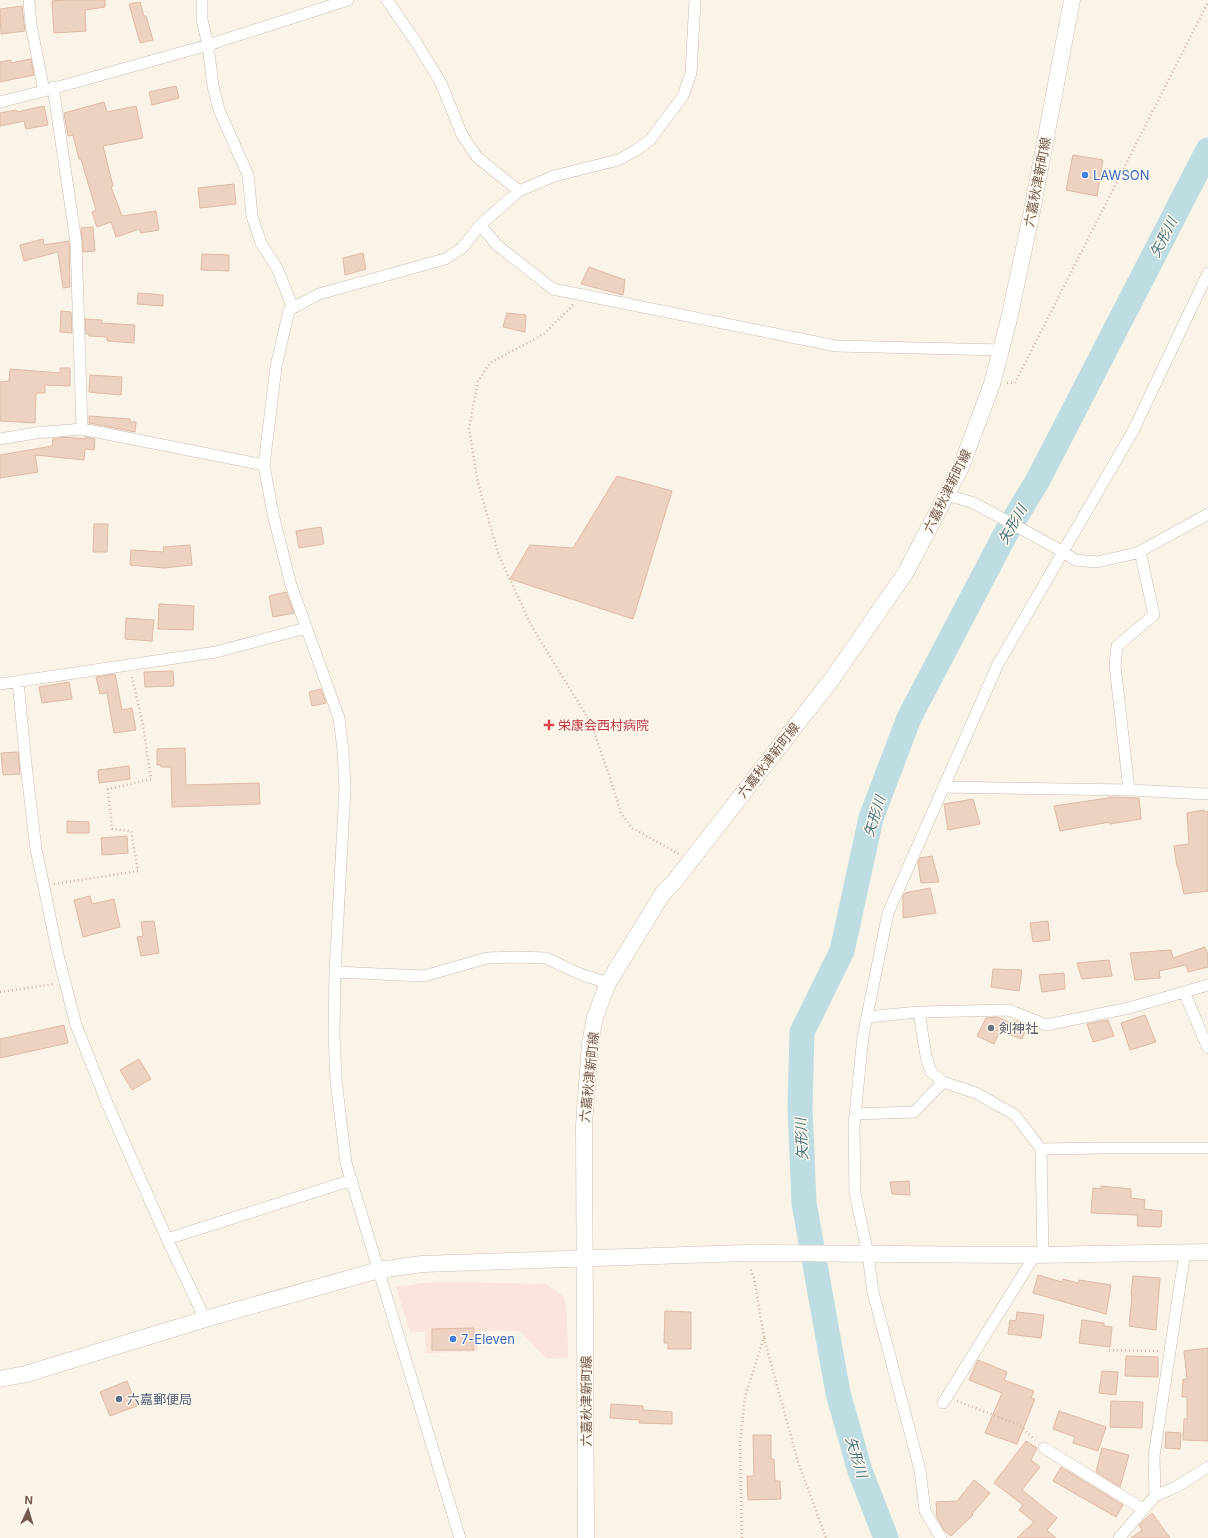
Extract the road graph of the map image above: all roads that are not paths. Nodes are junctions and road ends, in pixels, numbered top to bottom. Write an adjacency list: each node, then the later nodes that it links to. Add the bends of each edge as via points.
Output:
1 (30, 0): 8 (street, via 31,25)
2 (202, 0): 7 (street, via 202,20)
3 (348, 0): 7 (street)
4 (387, 0): 10 (street, via 441,83 462,136 477,157)
5 (695, 0): 10 (street, via 692,73 683,96 650,140 636,152 618,160 554,176)
6 (1072, 0): 14 (main road, 六嘉秋津新町線, via 1022,261)
7 (208, 46): 8 (street); 13 (street, via 219,110 248,175 252,216 261,243 277,268)
8 (49, 89): 9 (street); 15 (street, via 76,242)
9 (0, 102)
10 (519, 191): 11 (street)
11 (480, 225): 13 (street, via 462,248 445,259 319,294); 14 (street, via 497,245 553,289 836,346)
12 (1208, 273): 20 (street, via 1133,431)
13 (294, 308): 17 (street, via 289,310 276,368)
14 (1001, 350): 18 (main road, 六嘉秋津新町線, via 992,384 961,467)
15 (82, 429): 16 (street); 17 (street)
16 (0, 439)
17 (264, 465): 22 (street, via 291,585)
18 (947, 495): 20 (street, via 974,503); 29 (main road, 六嘉秋津新町線, via 906,572 832,679 674,882 662,893)
19 (1208, 514): 21 (street)
20 (1062, 551): 21 (street, via 1075,560 1096,562); 25 (street, via 1053,571 998,664)
21 (1137, 553): 26 (street, via 1141,556 1154,615 1117,646 1115,665)
22 (306, 628): 23 (street, via 216,652); 28 (street, via 339,718 343,750 345,788)
23 (18, 681): 24 (street); 40 (street, via 36,849 64,982 76,1025 107,1103)
24 (0, 684)
25 (944, 787): 26 (street); 33 (street, via 888,913)
26 (1129, 790): 27 (street)
27 (1208, 794)
28 (335, 972): 29 (street, via 424,976 487,958 546,958 580,974); 39 (street, via 336,1080 346,1163)
29 (608, 983): 45 (main road, 六嘉秋津新町線, via 590,1044 584,1126)
30 (1208, 985): 31 (street)
31 (1184, 992): 32 (street, via 1129,1008 1046,1025 1009,1010); 34 (street)
32 (919, 1012): 33 (street); 35 (street, via 931,1072)
33 (867, 1017): 36 (street)
34 (1208, 1048)
35 (943, 1082): 36 (street, via 914,1112); 38 (street, via 976,1093 1015,1114)
36 (855, 1114): 43 (street, via 855,1193)
37 (1208, 1148): 38 (street)
38 (1041, 1149): 44 (street)
39 (352, 1180): 40 (street); 46 (street)
40 (167, 1239): 47 (street)
41 (1185, 1252): 42 (main road); 44 (main road); 52 (street, via 1154,1456)
42 (1208, 1252)
43 (868, 1254): 44 (main road); 45 (main road, via 745,1253); 56 (street, via 873,1292 920,1470 926,1511)
44 (1039, 1254): 49 (street)
45 (585, 1258): 46 (main road, via 422,1264); 55 (main road, 六嘉秋津新町線)
46 (379, 1270): 47 (main road); 54 (street)
47 (205, 1320): 48 (main road, via 40,1370)
48 (0, 1379)
49 (945, 1400)
50 (1044, 1448): 53 (street)
51 (1208, 1468): 52 (street)
52 (1155, 1496): 53 (street)
53 (1143, 1509): 57 (street)
54 (460, 1538)
55 (586, 1538)
56 (941, 1538)
57 (1119, 1538)

